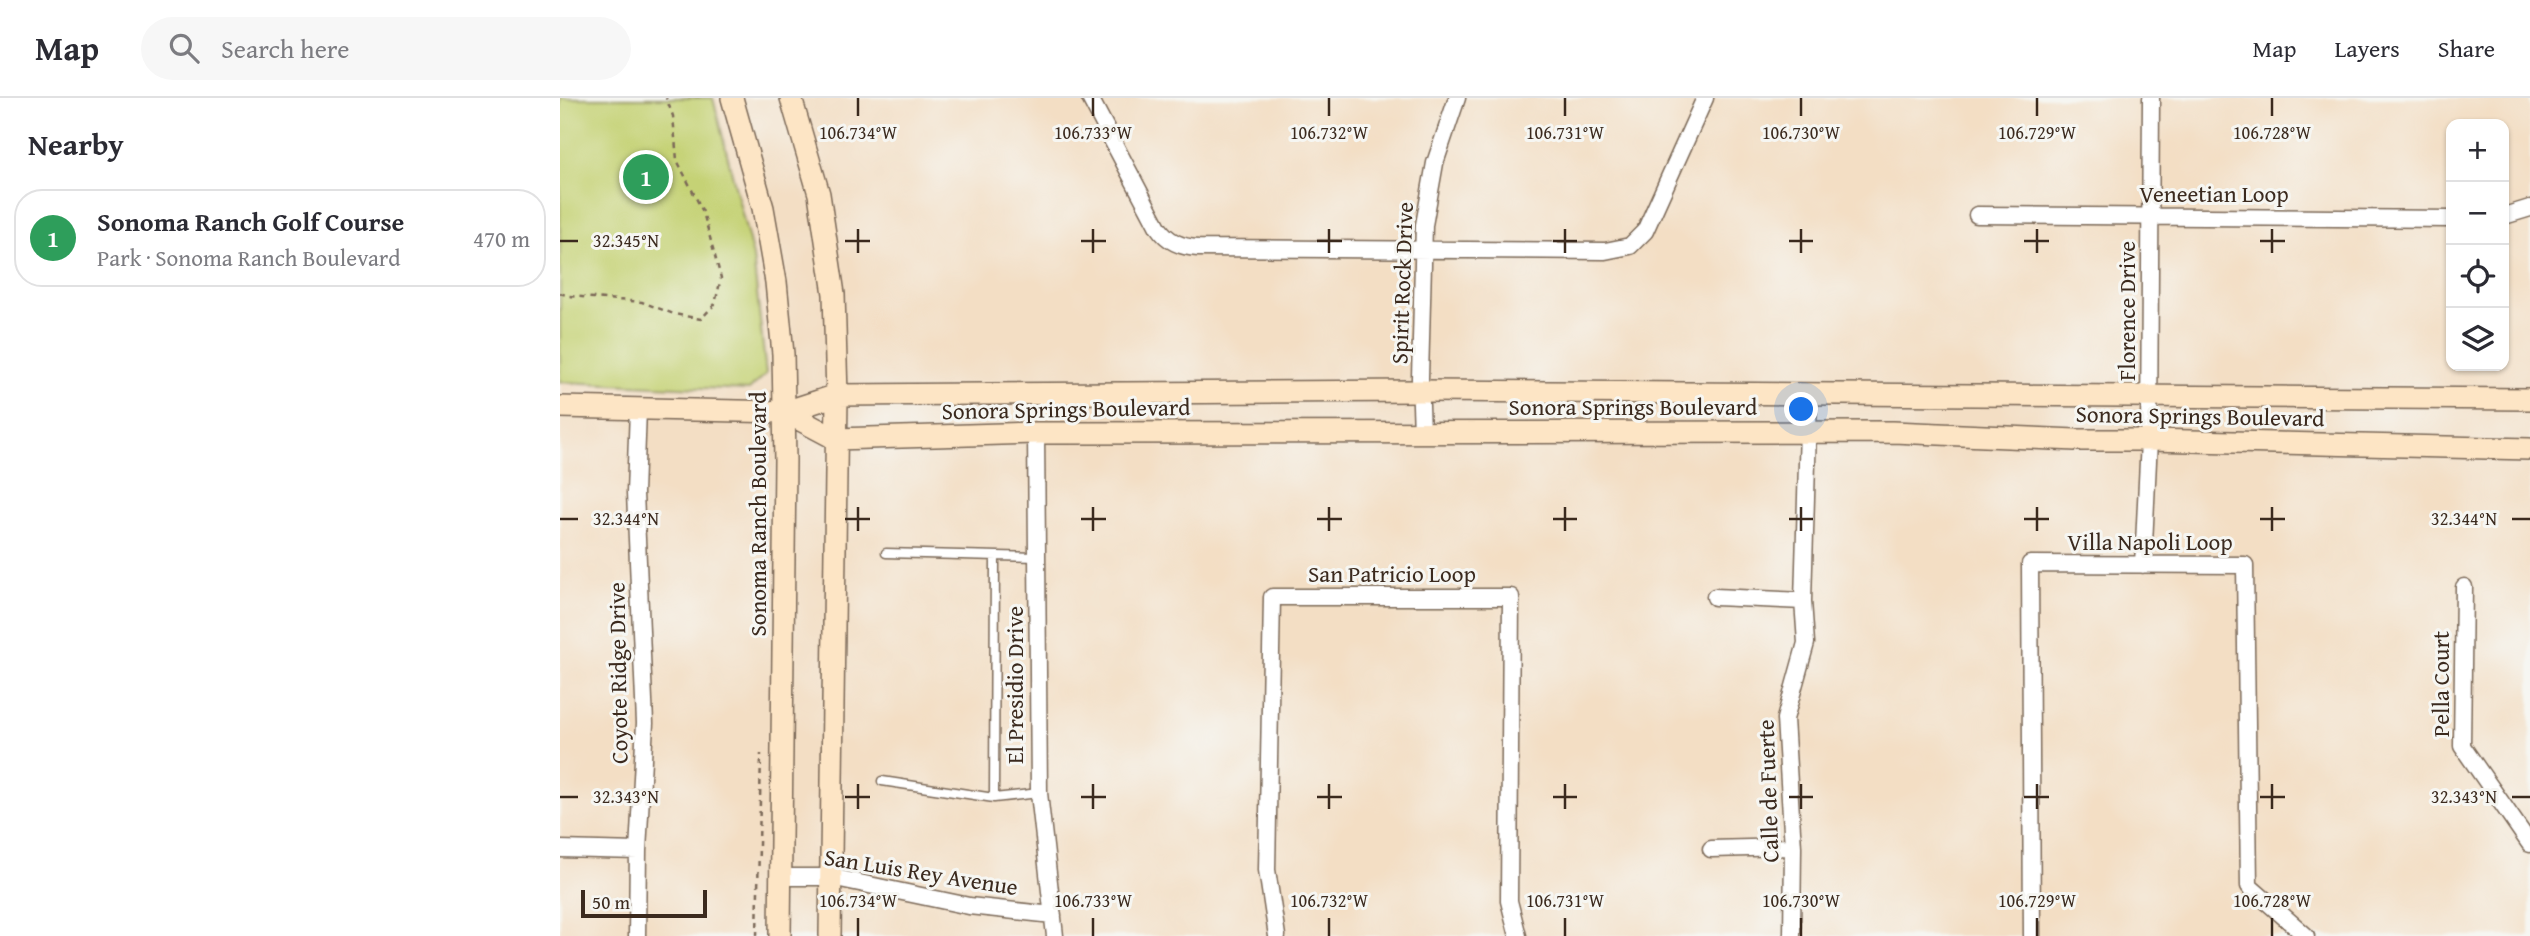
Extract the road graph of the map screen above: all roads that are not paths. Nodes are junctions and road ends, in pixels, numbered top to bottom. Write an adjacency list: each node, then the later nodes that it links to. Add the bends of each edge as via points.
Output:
1 (732, 98): 20 (street, Sonoma Ranch Boulevard, via 761,199 776,282)
2 (791, 98): 15 (street, via 821,206 834,294)
3 (1090, 98): 12 (street, via 1158,227 1175,243 1198,248)
4 (1457, 98): 12 (street, Spirit Rock Drive, via 1431,180)
5 (1705, 98): 12 (street, via 1645,231 1630,246 1605,251)
6 (2151, 98): 10 (street, Florence Drive)
7 (2530, 208): 8 (street)
8 (2509, 214)
9 (1977, 215): 10 (street, Veneetian Loop)
10 (2150, 216): 11 (street, Veneetian Loop); 16 (street, Florence Drive)
11 (2446, 219)
12 (1422, 250): 13 (street, Spirit Rock Drive)
13 (1421, 391): 14 (street, Sonora Springs Boulevard); 15 (street, Sonora Springs Boulevard); 23 (street, Spirit Rock Drive)
14 (1809, 394): 16 (street, Sonora Springs Boulevard); 21 (street, Calle de Fuerte)
15 (837, 395): 20 (street, Sonora Springs Boulevard); 24 (street)
16 (2149, 397): 17 (street, Sonora Springs Boulevard); 25 (street, Florence Drive)
17 (2530, 399)
18 (560, 407): 19 (street, Sonora Springs Boulevard)
19 (638, 409): 20 (street, Sonora Springs Boulevard); 41 (street, Coyote Ridge Drive, via 635,493 646,723)
20 (785, 412): 24 (street, Sonora Springs Boulevard); 42 (street, Sonoma Ranch Boulevard)
21 (1808, 432): 23 (street, Sonora Springs Boulevard); 25 (street, Sonora Springs Boulevard); 33 (street, Calle de Fuerte)
22 (1036, 433): 23 (street, Sonora Springs Boulevard); 24 (street, Sonora Springs Boulevard); 29 (street, El Presidio Drive)
23 (1422, 433)
24 (836, 439): 43 (street)
25 (2149, 440): 26 (street, Sonora Springs Boulevard); 30 (street, Florence Drive)
26 (2530, 449)
27 (886, 553): 28 (lane)
28 (995, 556): 29 (lane); 36 (lane)
29 (1037, 557): 35 (street, El Presidio Drive)
30 (2143, 565): 52 (street, Villa Napoli Loop, via 2030,564); 53 (street, Villa Napoli Loop, via 2245,565 2249,886)
31 (2464, 587): 37 (street, Pella Court, via 2462,746)
32 (1715, 597): 33 (street)
33 (1803, 601): 38 (street, Calle de Fuerte, via 1806,643 1785,719)
34 (882, 781): 36 (lane)
35 (1039, 793): 36 (lane); 44 (street, El Presidio Drive)
36 (995, 798)
37 (2530, 844)
38 (1794, 847): 40 (street); 51 (street, Calle de Fuerte)
39 (560, 849): 41 (street)
40 (1711, 849)
41 (638, 851): 45 (street, Coyote Ridge Drive)
42 (782, 877): 43 (street, San Luis Rey Avenue); 46 (street, Sonoma Ranch Boulevard)
43 (831, 877): 44 (street, San Luis Rey Avenue, via 968,906); 47 (street)
44 (1053, 915): 48 (street, El Presidio Drive)
45 (637, 936)
46 (780, 936)
47 (830, 936)
48 (1055, 936)
49 (1277, 936): 50 (street, San Patricio Loop, via 1266,870 1272,597 1511,597 1509,901)
50 (1518, 936)
51 (1792, 936)
52 (2032, 936)
53 (2306, 936)

